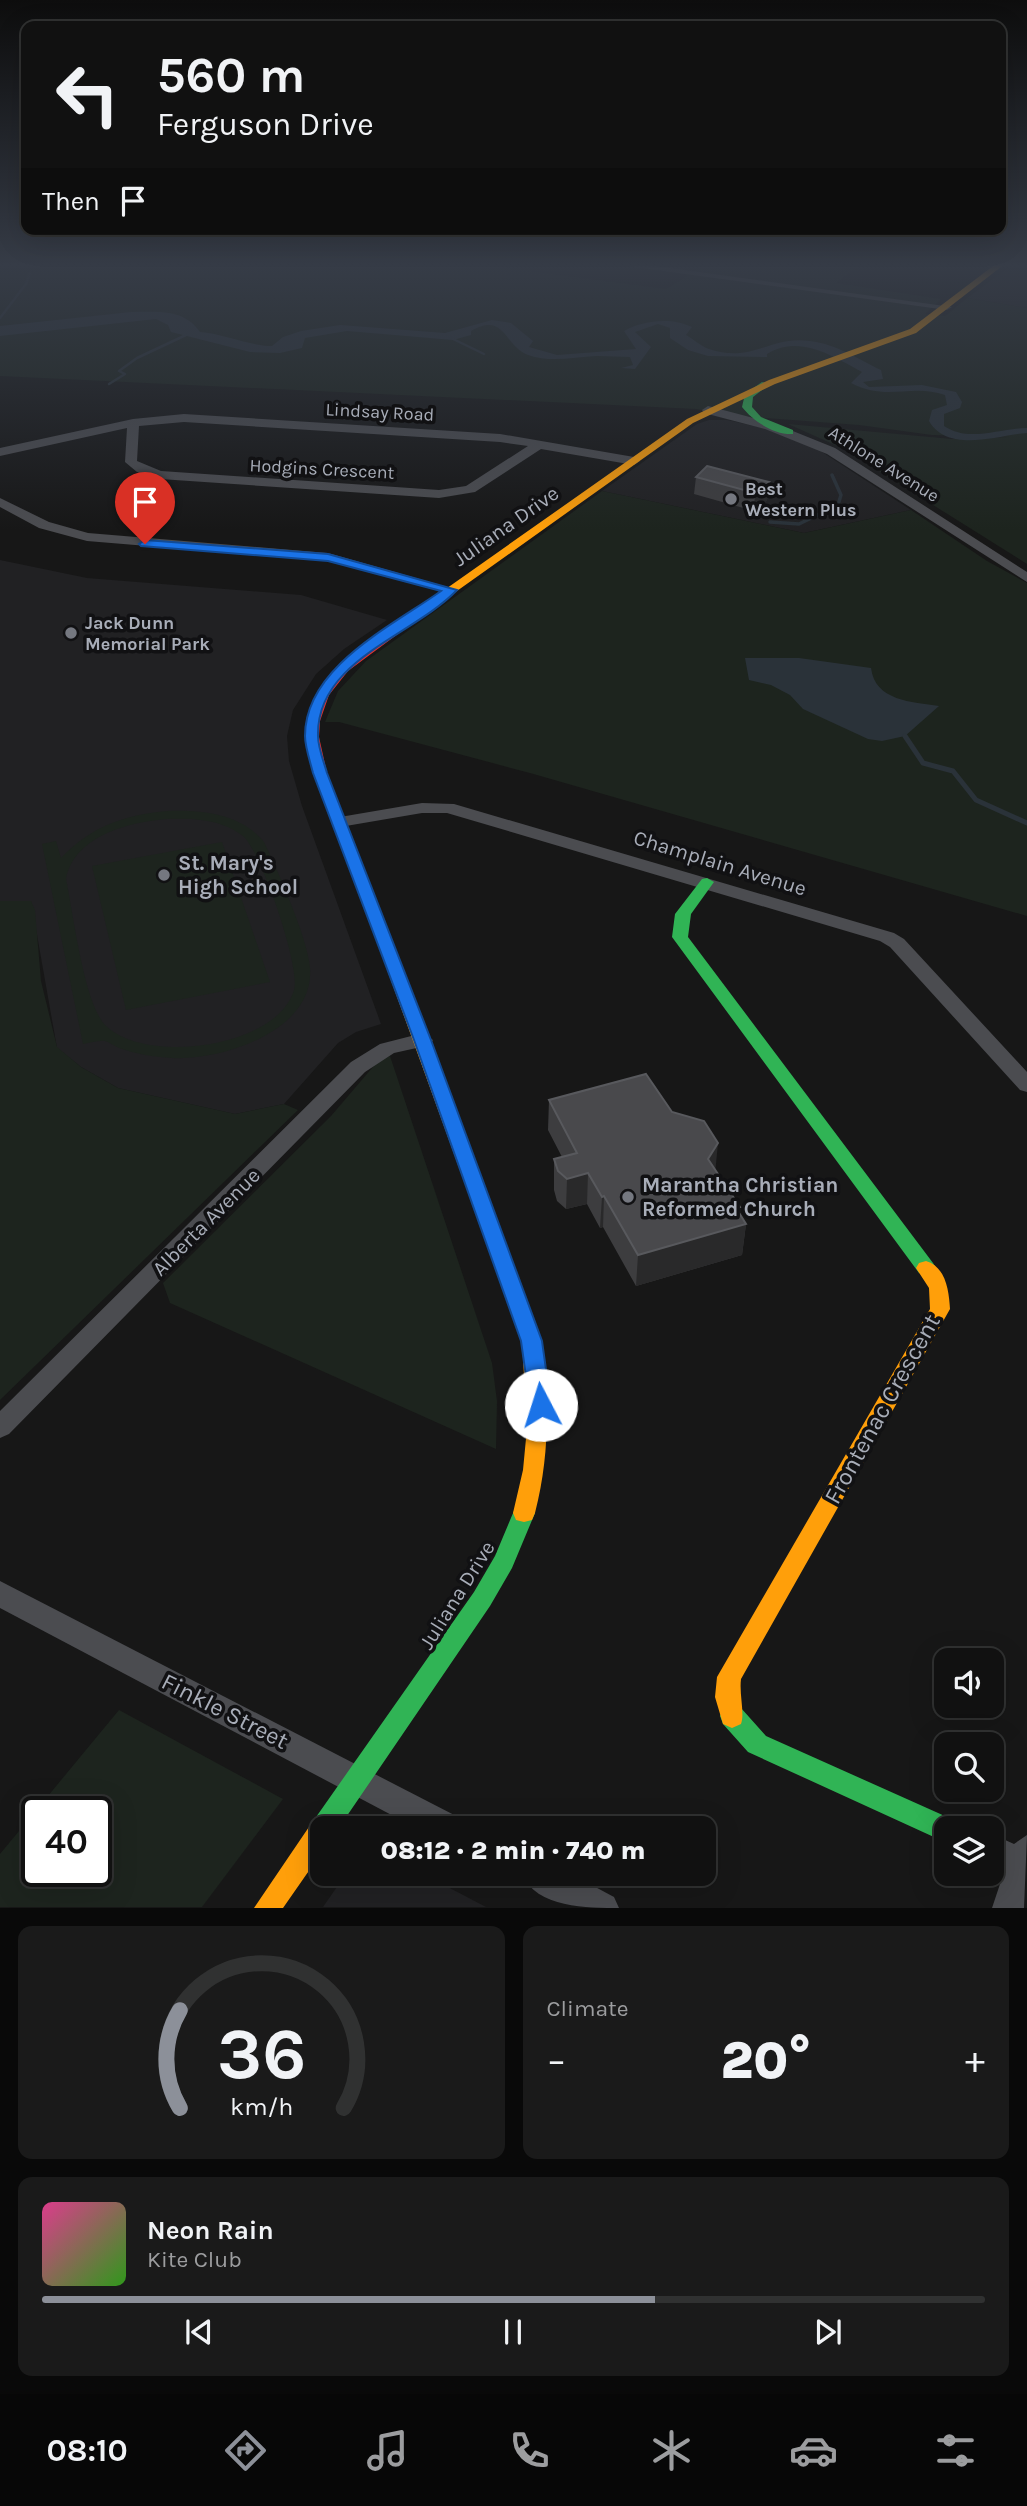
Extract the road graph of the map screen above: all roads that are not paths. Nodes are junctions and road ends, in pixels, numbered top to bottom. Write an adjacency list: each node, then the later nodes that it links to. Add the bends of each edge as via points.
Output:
1 (856, 352): 2 (street, Juliana Drive)
2 (766, 384): 3 (street, Juliana Drive); 5 (street, via 748,396 747,407 758,419)
3 (708, 410): 5 (street, Athlone Avenue); 8 (street, Juliana Drive)
4 (133, 423): 6 (street, Lindsay Road, via 184,418 480,436); 6 (street, Hodgins Crescent, via 131,462 160,475 431,493 470,489); 7 (street, Lindsay Road)
5 (789, 432): 10 (street, Athlone Avenue, via 844,458)
6 (540, 444): 8 (street, Lindsay Road)
7 (0, 452)
8 (634, 461): 11 (street, Juliana Drive)
9 (0, 502): 11 (street, via 44,525 87,537 328,557)
10 (1027, 578)
11 (451, 590): 12 (street, Juliana Drive, via 358,656 320,698 311,737)
12 (340, 822): 13 (street, Champlain Avenue, via 448,808); 14 (street, Juliana Drive)
13 (707, 882): 15 (street, Champlain Avenue, via 887,936); 21 (street, Frontenac Crescent, via 681,918 680,937 933,1278 941,1296 940,1308 729,1677 729,1713 743,1734 757,1744)
14 (423, 1040): 16 (street, Alberta Avenue, via 391,1046 363,1059 326,1102); 18 (street, Juliana Drive, via 532,1341 540,1383 541,1427 526,1513 505,1561 478,1609)
15 (1027, 1085)
16 (0, 1427)
17 (0, 1594): 18 (street, Finkle Street)
18 (358, 1779): 19 (street, Juliana Drive); 20 (street, Finkle Street)
19 (331, 1816)
20 (425, 1816)
21 (934, 1824)
22 (310, 1846): 26 (street, Juliana Drive)
23 (1004, 1854): 24 (street)
24 (1025, 1860): 28 (street)
25 (561, 1886): 27 (street)
26 (267, 1908)
27 (603, 1908)
28 (1008, 1908)

